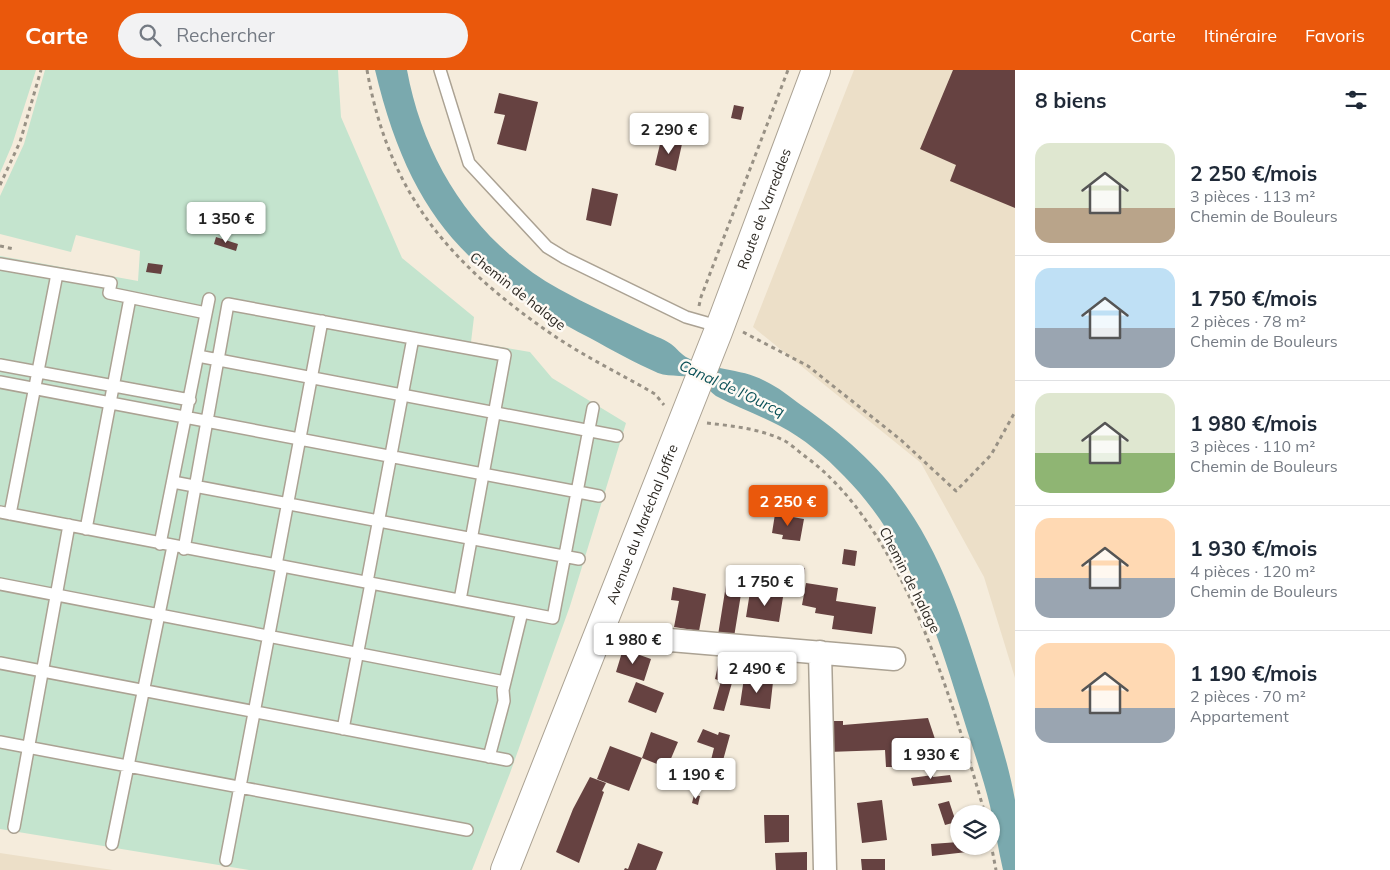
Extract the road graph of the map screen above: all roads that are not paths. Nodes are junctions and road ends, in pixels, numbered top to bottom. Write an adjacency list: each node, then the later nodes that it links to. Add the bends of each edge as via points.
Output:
1 (440, 70): 9 (lane, via 469,163 547,247 678,313 707,323)
2 (816, 70): 9 (main road, Route de Varreddes)
3 (0, 264): 4 (lane)
4 (57, 274): 5 (lane, via 111,284 109,293); 14 (lane)
5 (130, 298): 7 (lane); 17 (lane)
6 (209, 299): 7 (lane)
7 (206, 313): 11 (lane)
8 (322, 321): 10 (lane); 12 (lane, via 228,304); 15 (lane)
9 (722, 336): 23 (main road, Route de Varreddes)
10 (413, 338): 19 (lane); 24 (lane, via 505,355)
11 (198, 356): 12 (lane); 20 (lane)
12 (218, 360): 15 (lane); 26 (lane)
13 (0, 365): 14 (lane)
14 (38, 372): 17 (lane); 18 (lane)
15 (312, 378): 19 (lane); 29 (lane)
16 (0, 382): 18 (lane)
17 (113, 386): 20 (lane); 21 (lane)
18 (35, 388): 21 (lane); 37 (lane)
19 (402, 395): 24 (lane); 30 (lane)
20 (190, 400): 25 (lane)
21 (110, 403): 25 (lane); 40 (lane)
22 (593, 408): 27 (lane)
23 (685, 410): 53 (main road, Avenue du Maréchal Joffre)
24 (494, 413): 27 (lane); 31 (lane)
25 (186, 417): 26 (lane); 32 (lane)
26 (207, 421): 29 (lane); 33 (lane)
27 (588, 431): 28 (lane); 34 (lane)
28 (617, 436)
29 (300, 439): 30 (lane); 36 (lane)
30 (391, 456): 31 (lane); 38 (lane)
31 (483, 474): 34 (lane); 41 (lane)
32 (173, 482): 33 (lane); 42 (lane)
33 (196, 486): 36 (lane); 43 (lane)
34 (577, 492): 35 (lane); 44 (lane)
35 (598, 496)
36 (288, 503): 38 (lane); 46 (lane)
37 (5, 513): 39 (lane)
38 (379, 521): 41 (lane); 47 (lane)
39 (69, 525): 40 (lane); 49 (lane)
40 (86, 529): 42 (lane)
41 (471, 538): 44 (lane); 50 (lane)
42 (160, 544): 43 (lane)
43 (178, 547): 46 (lane); 52 (lane)
44 (565, 556): 45 (lane); 51 (lane, via 553,618)
45 (579, 559)
46 (279, 565): 47 (lane); 54 (lane)
47 (369, 583): 50 (lane); 56 (lane)
48 (0, 584): 49 (lane)
49 (56, 595): 52 (lane); 59 (lane)
50 (460, 600): 51 (lane)
51 (522, 612): 60 (lane)
52 (159, 615): 54 (lane); 61 (lane)
53 (598, 634): 55 (street); 74 (main road, Avenue du Maréchal Joffre)
54 (269, 636): 56 (lane); 62 (lane)
55 (820, 652): 57 (street); 75 (street)
56 (358, 654): 60 (lane); 63 (lane)
57 (894, 659)
58 (0, 663): 59 (lane)
59 (42, 671): 61 (lane); 65 (lane)
60 (505, 682): 66 (lane, via 504,701)
61 (144, 691): 62 (lane); 68 (lane)
62 (254, 712): 63 (lane); 69 (lane)
63 (343, 729): 66 (lane)
64 (0, 742): 65 (lane)
65 (28, 748): 68 (lane); 70 (lane)
66 (489, 757): 67 (lane)
67 (507, 760)
68 (129, 767): 69 (lane); 72 (lane)
69 (240, 788): 71 (lane); 73 (lane)
70 (14, 826)
71 (468, 830)
72 (112, 844)
73 (226, 860)
74 (506, 870)
75 (825, 870)

